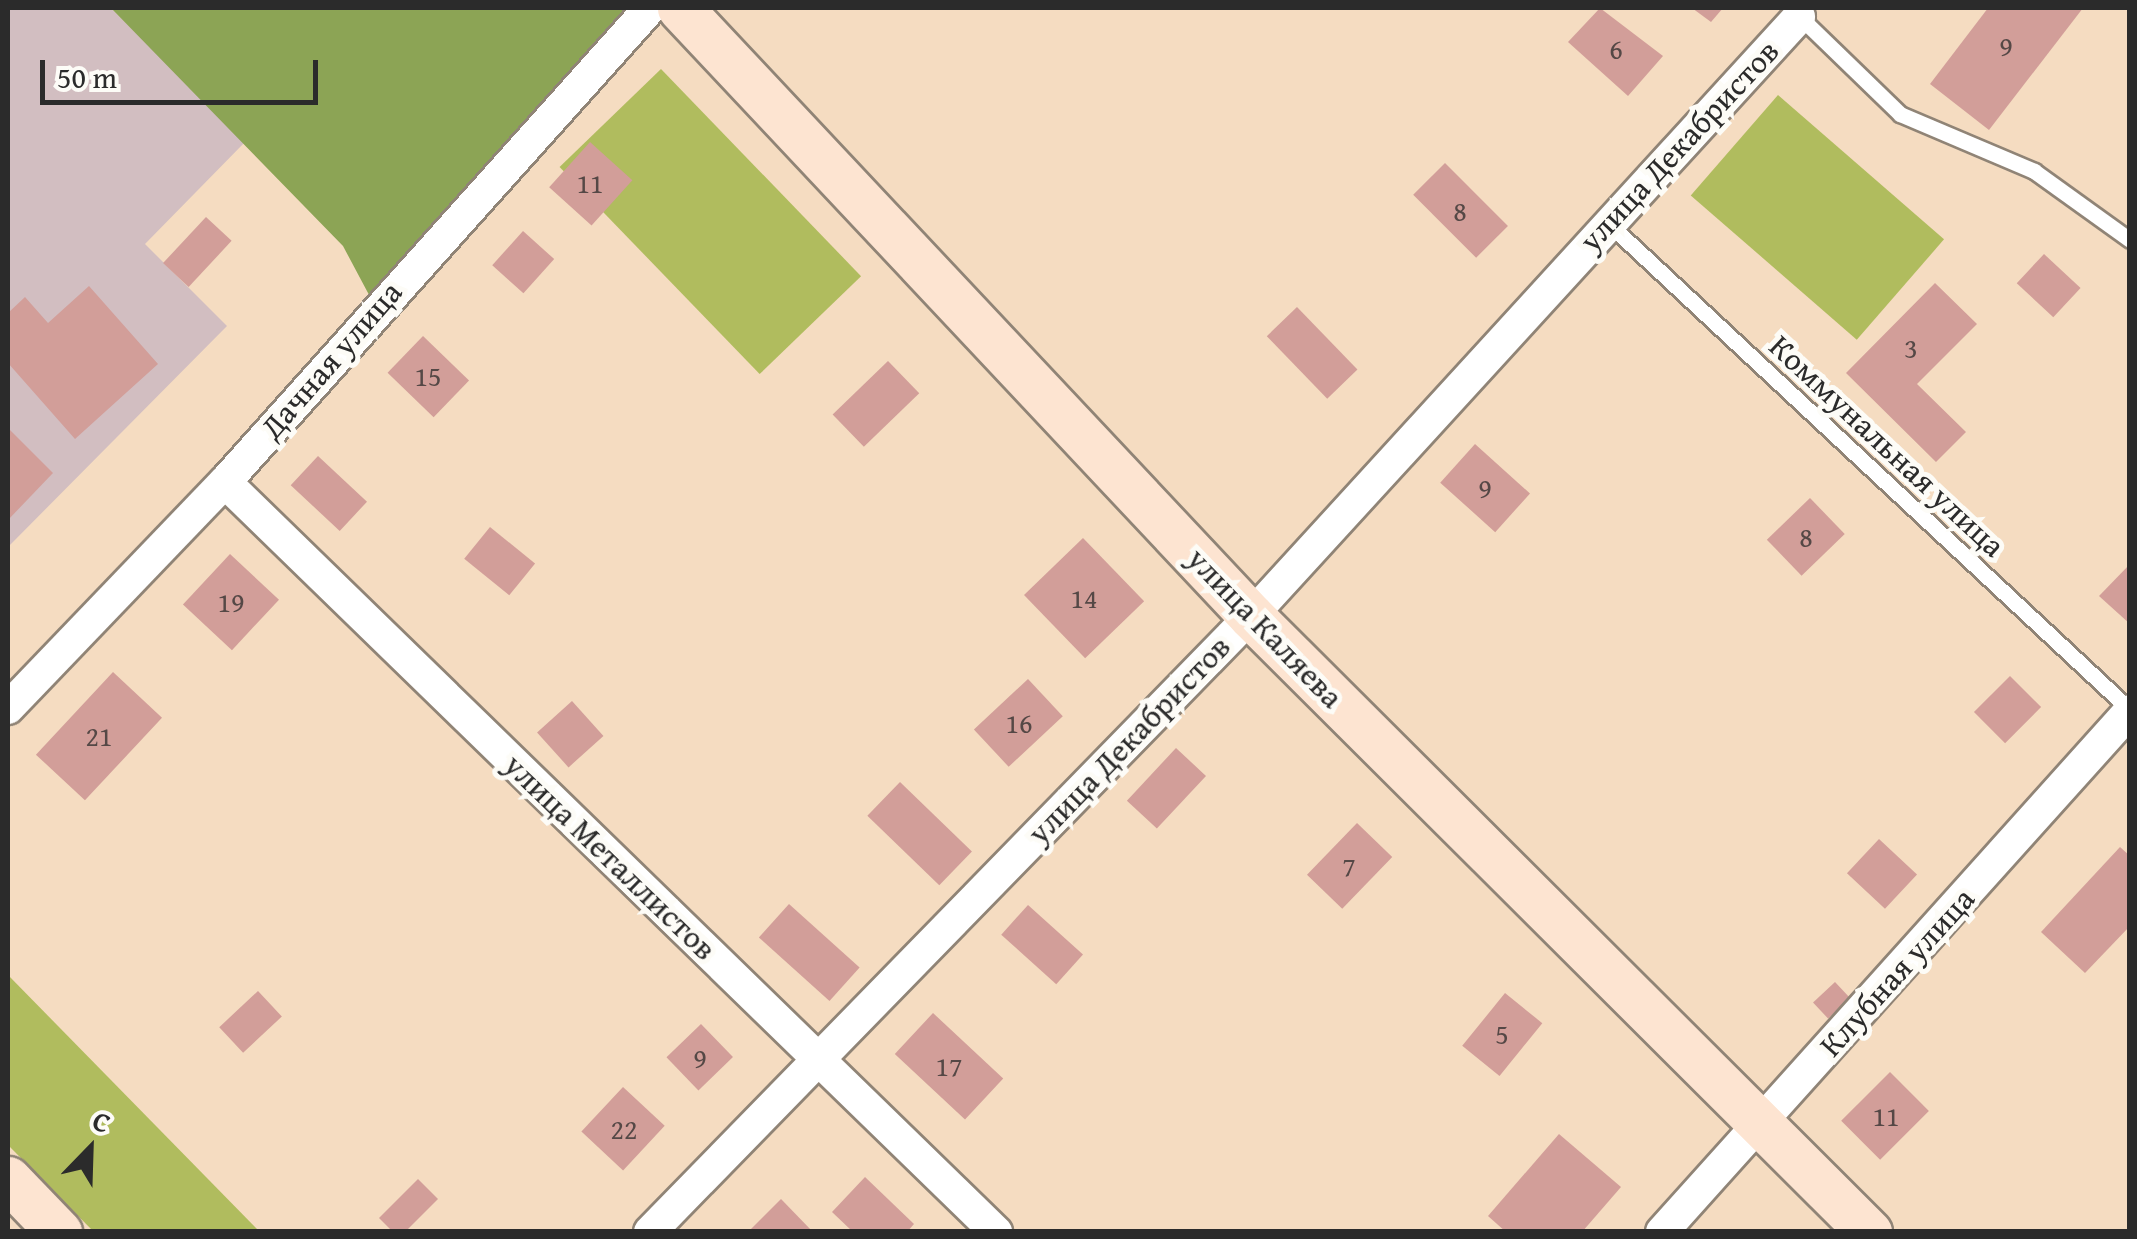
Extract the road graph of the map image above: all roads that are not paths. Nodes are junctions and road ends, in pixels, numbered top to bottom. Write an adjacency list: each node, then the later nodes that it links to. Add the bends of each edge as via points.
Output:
1 (650, 8): 6 (street, Дачная улица)
2 (680, 8): 7 (street, улица Каляева)
3 (1798, 12): 4 (street, улица Декабристов); 5 (lane, via 1900,114 2034,171)
4 (1608, 223): 7 (street, улица Декабристов); 9 (lane, Коммунальная улица)
5 (2130, 240)
6 (225, 482): 8 (street, Дачная улица); 10 (street, улица Металлистов)
7 (1251, 616): 10 (street, улица Декабристов); 11 (street, улица Каляева)
8 (8, 708)
9 (2130, 711): 11 (street, Клубная улица)
10 (817, 1058): 14 (street, улица Декабристов); 15 (street, улица Металлистов)
11 (1761, 1124): 16 (street, Клубная улица); 17 (street, улица Каляева)
12 (8, 1179): 13 (street)
13 (59, 1232)
14 (650, 1232)
15 (996, 1232)
16 (1662, 1232)
17 (1869, 1232)

